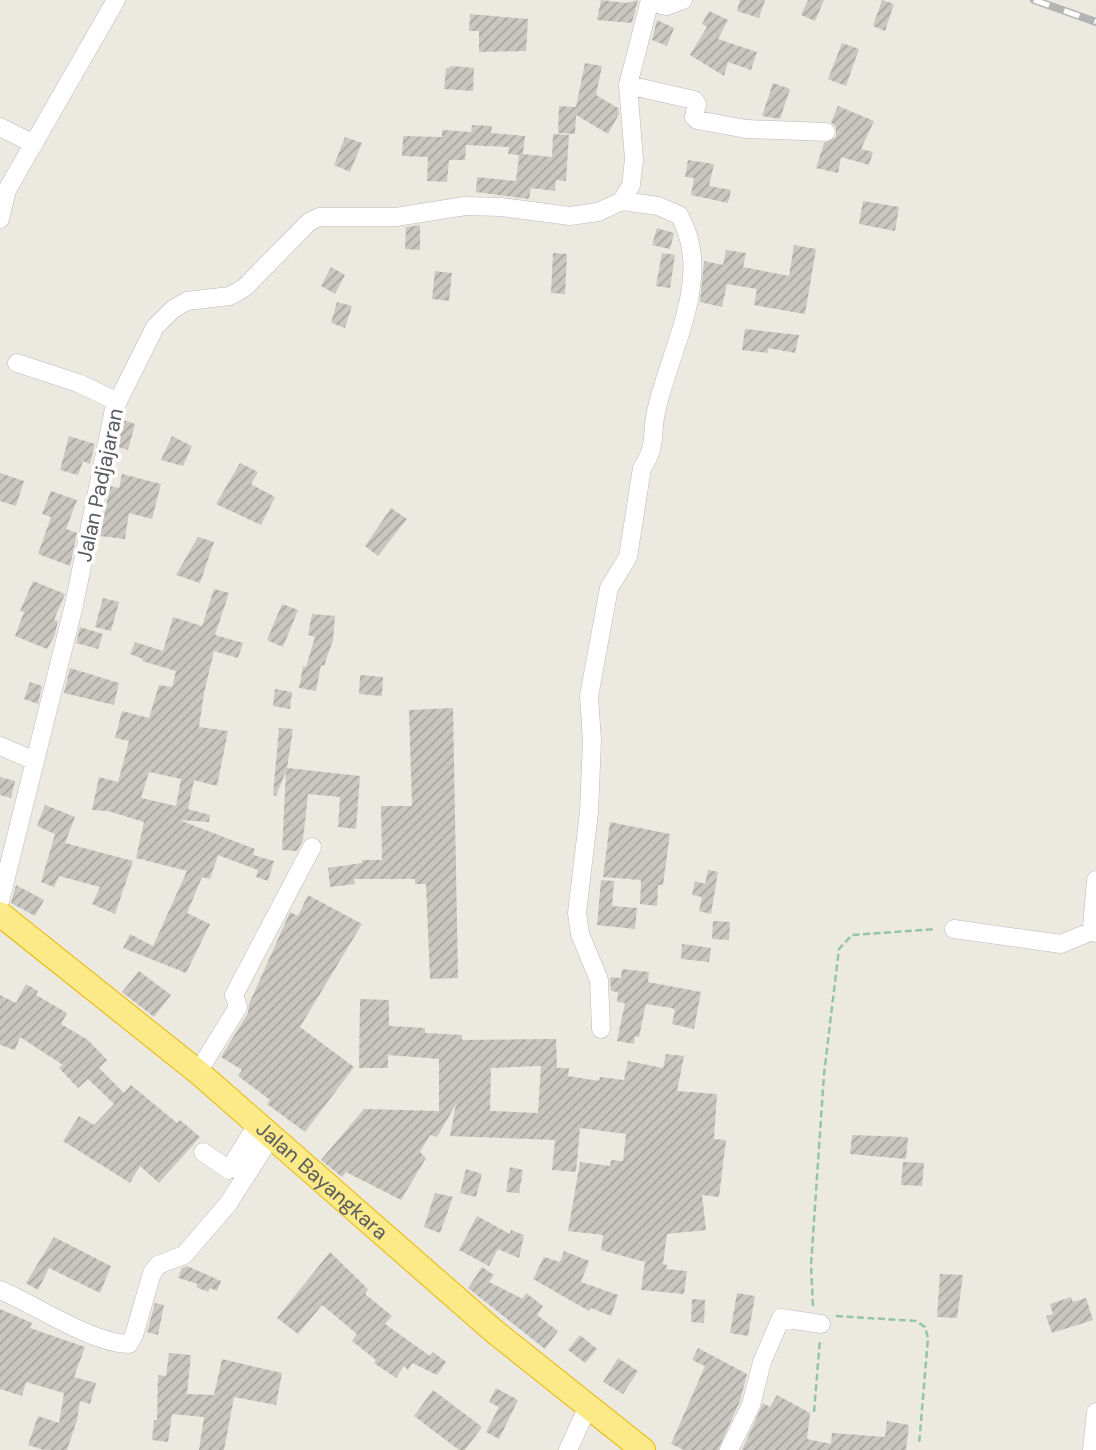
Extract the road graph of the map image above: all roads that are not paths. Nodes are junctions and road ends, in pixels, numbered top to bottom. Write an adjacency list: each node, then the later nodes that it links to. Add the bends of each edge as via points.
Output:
1 (116, 0): 7 (street)
2 (683, 0): 3 (street, via 666,6)
3 (650, 1): 4 (street)
4 (628, 85): 6 (street, via 694,100 696,119 746,129); 8 (street, via 634,159 631,185)
5 (0, 127): 7 (street)
6 (825, 132)
7 (34, 144): 9 (street, via 7,190)
8 (622, 201): 11 (street, Jalan Padjajaran, via 598,212 570,216 465,206 413,216 314,219 244,288 230,296 187,301 173,309 156,327); 20 (street, via 658,206 679,215 692,248 692,273 656,413 655,439 642,468 628,557 609,588 589,696 589,812 577,913 580,934 599,980)
9 (0, 219)
10 (17, 363): 11 (street)
11 (118, 402): 13 (street, Jalan Padjajaran)
12 (0, 746): 13 (street)
13 (35, 761): 16 (street, Jalan Padjajaran)
14 (312, 847): 21 (street, via 234,995 238,1007)
15 (1096, 880): 19 (street)
16 (0, 901)
17 (0, 914): 21 (highway, Jalan Bayangkara)
18 (954, 929): 19 (street, via 1061,944)
19 (1094, 932)
20 (601, 1029)
21 (198, 1072): 22 (highway, Jalan Bayangkara)
22 (265, 1129): 23 (street, via 229,1170); 24 (street, via 228,1204 184,1255 158,1265 152,1273 129,1344 68,1323); 26 (highway, Jalan Bayangkara, via 495,1332)
23 (203, 1152)
24 (0, 1290)
25 (821, 1320): 30 (street, via 781,1318 761,1362 751,1405)
26 (589, 1404): 28 (street); 29 (highway, Jalan Bayangkara)
27 (1096, 1412): 31 (street)
28 (568, 1450)
29 (643, 1450)
30 (729, 1450)
31 (1092, 1450)

